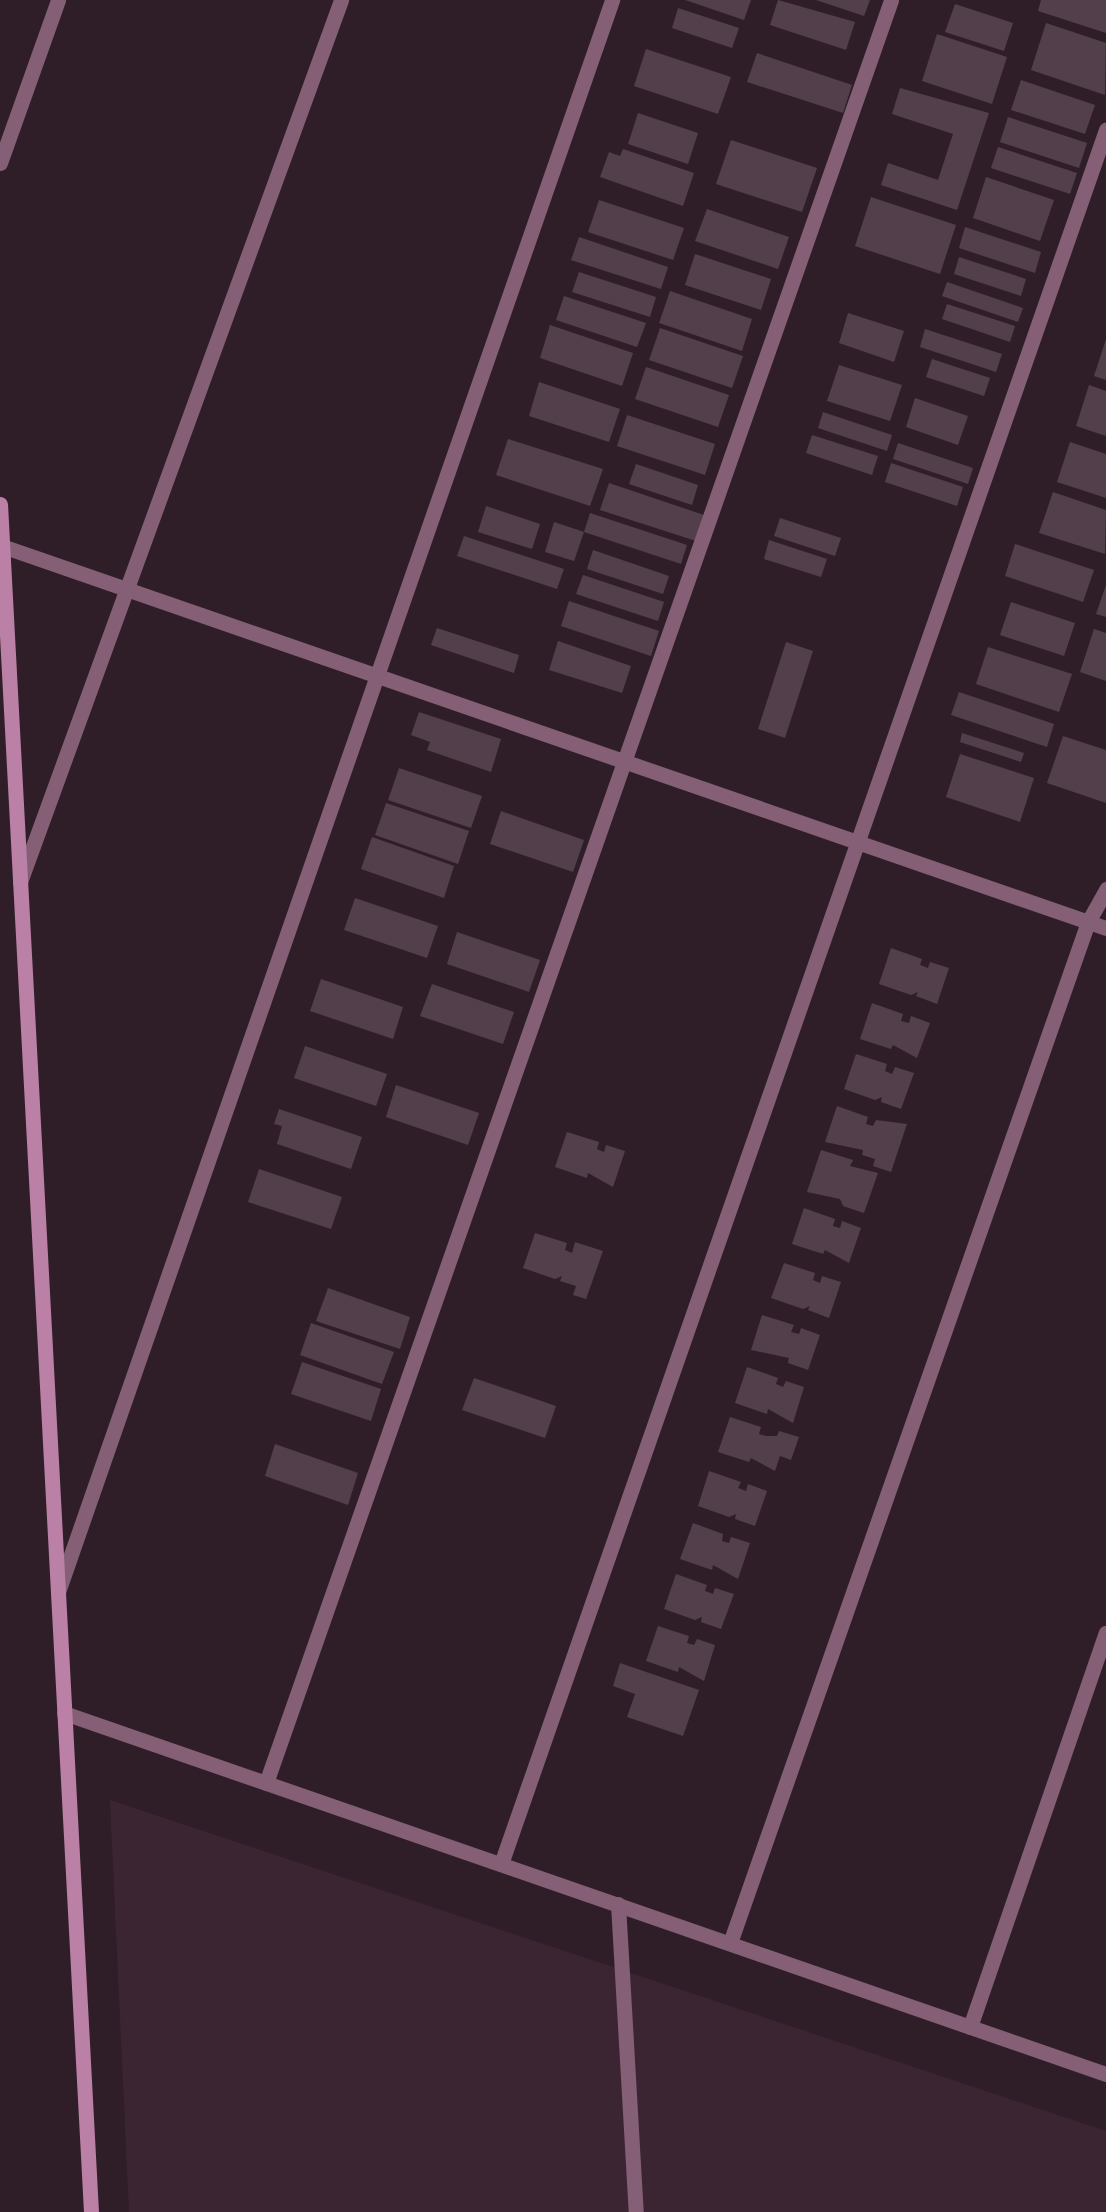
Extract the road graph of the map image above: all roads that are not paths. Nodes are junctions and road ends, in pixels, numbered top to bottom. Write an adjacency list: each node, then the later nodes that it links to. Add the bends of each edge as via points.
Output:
1 (58, 0): 6 (street)
2 (341, 0): 9 (street)
3 (612, 0): 10 (street)
4 (891, 0): 11 (street)
5 (1106, 130): 12 (street)
6 (0, 164)
7 (0, 504): 8 (main road)
8 (2, 546): 9 (street); 13 (main road)
9 (126, 589): 10 (street); 13 (street)
10 (377, 676): 11 (street); 17 (street)
11 (624, 762): 12 (street); 20 (street)
12 (857, 842): 15 (street); 21 (street)
13 (20, 882): 17 (main road)
14 (1106, 889): 15 (street)
15 (1088, 922): 16 (street); 23 (street)
16 (1106, 928)
17 (58, 1592): 19 (main road)
18 (1106, 1633): 24 (street)
19 (64, 1713): 20 (street); 26 (main road)
20 (266, 1783): 21 (street)
21 (501, 1864): 22 (street)
22 (618, 1905): 23 (street); 27 (street)
23 (730, 1943): 24 (street)
24 (970, 2027): 25 (street)
25 (1106, 2074)
26 (91, 2212)
27 (636, 2212)

